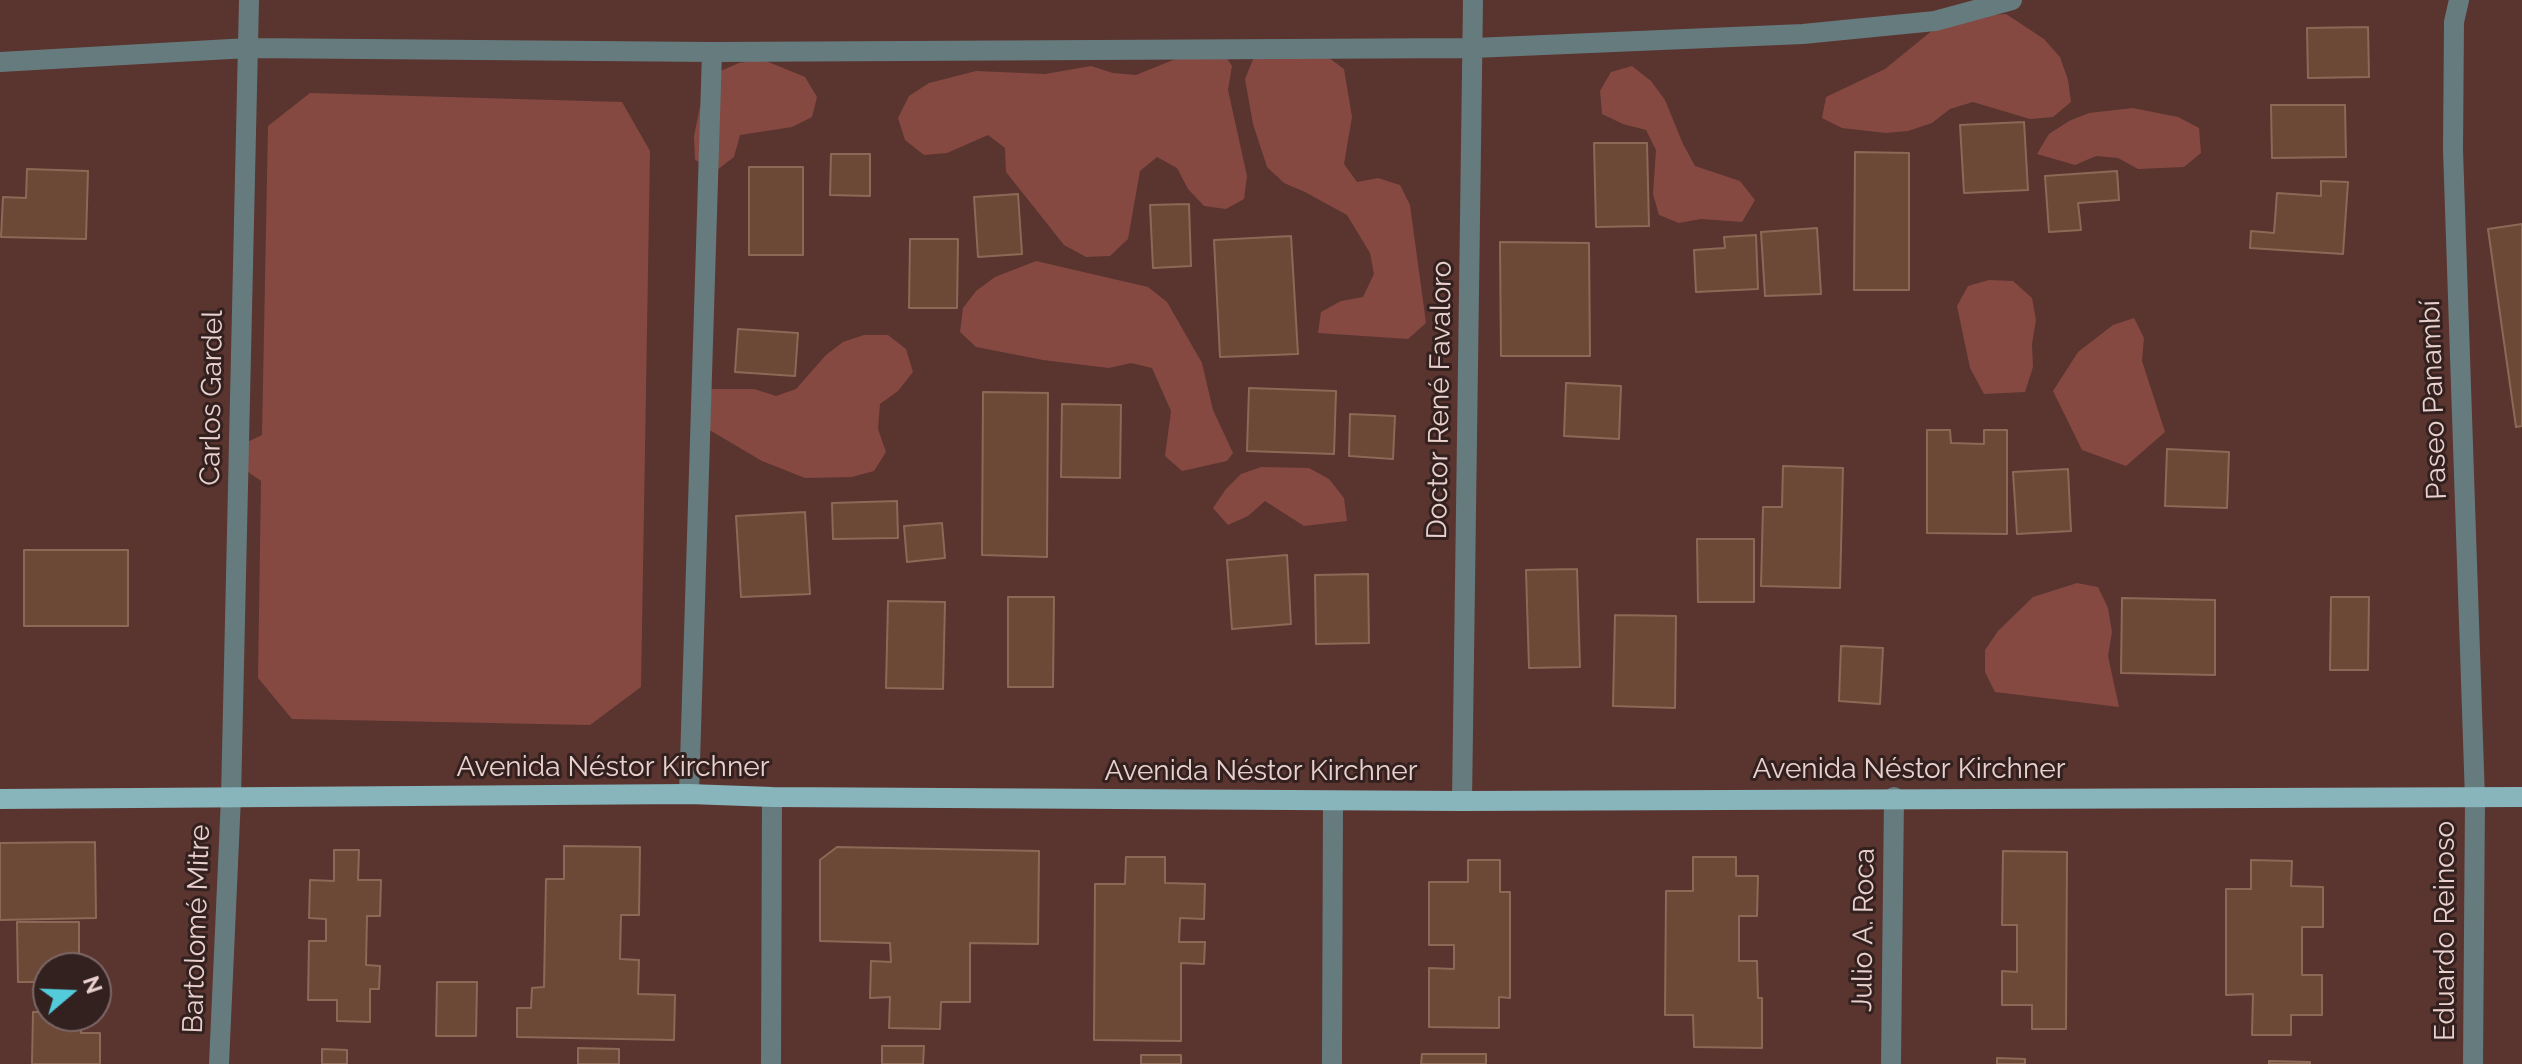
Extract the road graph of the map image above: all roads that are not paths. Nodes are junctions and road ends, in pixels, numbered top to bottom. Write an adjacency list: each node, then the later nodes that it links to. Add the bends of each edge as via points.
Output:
1 (249, 0): 5 (street, Carlos Gardel)
2 (1473, 0): 6 (street, Doctor René Favaloro)
3 (2012, 0): 6 (street, via 1935,21 1803,34)
4 (2459, 0): 15 (street, Paseo Panambí, via 2454,22 2453,150)
5 (248, 48): 7 (street); 8 (street); 10 (street, Carlos Gardel)
6 (1473, 48): 7 (street); 17 (street, Doctor René Favaloro)
7 (712, 52): 9 (street)
8 (0, 62)
9 (689, 794): 10 (main road, Avenida Néstor Kirchner); 11 (main road, Avenida Néstor Kirchner)
10 (231, 797): 14 (main road, Avenida Néstor Kirchner); 18 (street, Bartolomé Mitre)
11 (772, 797): 16 (main road, Avenida Néstor Kirchner); 19 (street)
12 (1894, 797): 15 (main road, Avenida Néstor Kirchner); 17 (main road, Avenida Néstor Kirchner); 21 (street, Julio A. Roca)
13 (2522, 797): 15 (main road, Avenida Néstor Kirchner)
14 (0, 799)
15 (2475, 799): 22 (street, Eduardo Reinoso)
16 (1333, 801): 17 (main road, Avenida Néstor Kirchner); 20 (street)
17 (1462, 801)
18 (219, 1064)
19 (771, 1064)
20 (1332, 1064)
21 (1891, 1064)
22 (2473, 1064)

